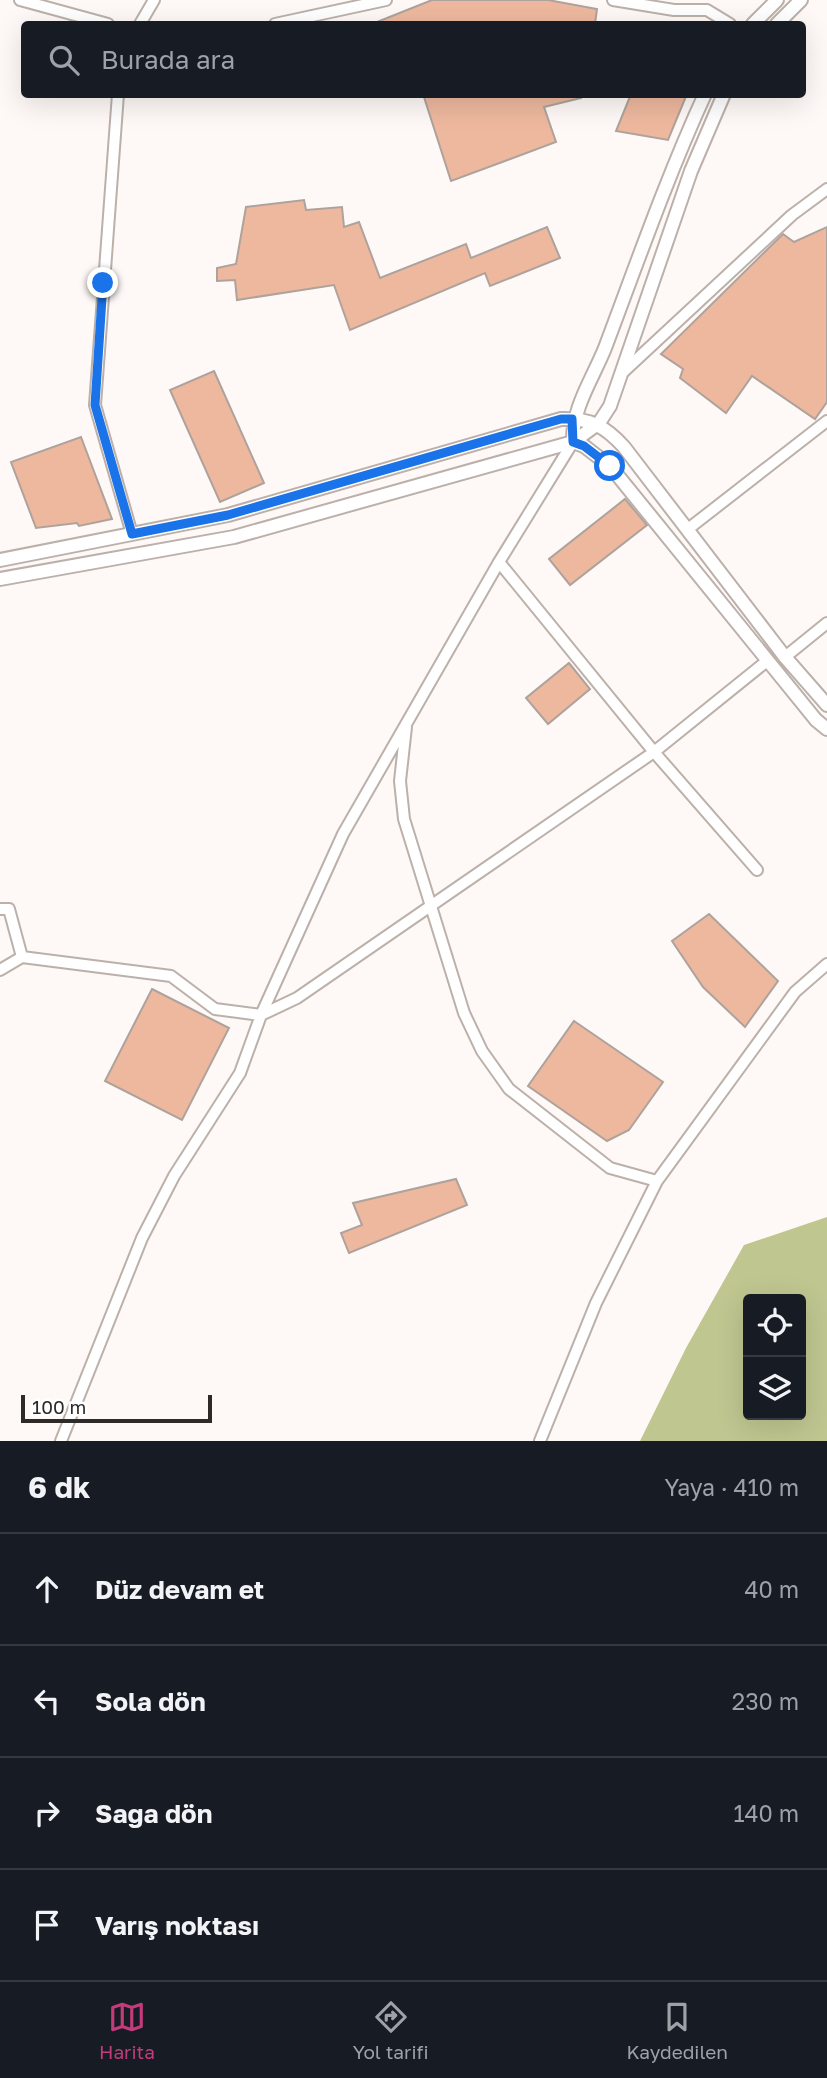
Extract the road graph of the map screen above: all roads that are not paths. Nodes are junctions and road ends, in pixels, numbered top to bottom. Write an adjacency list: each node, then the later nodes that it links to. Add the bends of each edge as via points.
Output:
1 (20, 0): 9 (street)
2 (154, 0): 10 (street)
3 (386, 0): 7 (street)
4 (613, 0): 8 (street, via 674,9)
5 (777, 0): 13 (street)
6 (801, 0): 14 (street)
7 (358, 3): 11 (street)
8 (708, 5): 12 (street)
9 (97, 21)
10 (142, 21)
11 (287, 21)
12 (727, 21)
13 (756, 21)
14 (780, 21)
15 (118, 98): 27 (street, via 95,405)
16 (703, 98): 20 (street)
17 (722, 98): 19 (street, via 691,171)
18 (827, 188): 19 (street)
19 (620, 374): 22 (street)
20 (572, 419): 22 (street); 23 (street); 27 (street, via 228,515)
21 (827, 421): 26 (street)
22 (600, 423): 23 (street); 24 (street)
23 (573, 442): 25 (street, via 610,466); 29 (street); 30 (street, via 234,537)
24 (665, 500): 25 (street); 26 (street)
25 (650, 513): 33 (street)
26 (688, 529): 32 (street)
27 (132, 534): 28 (street)
28 (0, 560)
29 (499, 562): 35 (street); 37 (street)
30 (0, 579)
31 (827, 623): 32 (street)
32 (785, 657): 34 (street)
33 (767, 661): 36 (street); 37 (street)
34 (827, 705)
35 (407, 720): 39 (street, via 400,781 404,819); 44 (street, via 343,834)
36 (827, 729)
37 (654, 752): 38 (street); 39 (street)
38 (757, 870)
39 (430, 904): 44 (street, via 297,998); 45 (street, via 464,1013 482,1051 509,1089 610,1168)
40 (0, 909): 41 (street, via 9,909)
41 (22, 957): 43 (street); 44 (street, via 171,976 215,1009)
42 (827, 964): 45 (street, via 795,992)
43 (0, 971)
44 (261, 1015): 46 (street, via 240,1073 174,1176 142,1238)
45 (657, 1181): 47 (street, via 596,1303)
46 (61, 1441)
47 (540, 1441)

